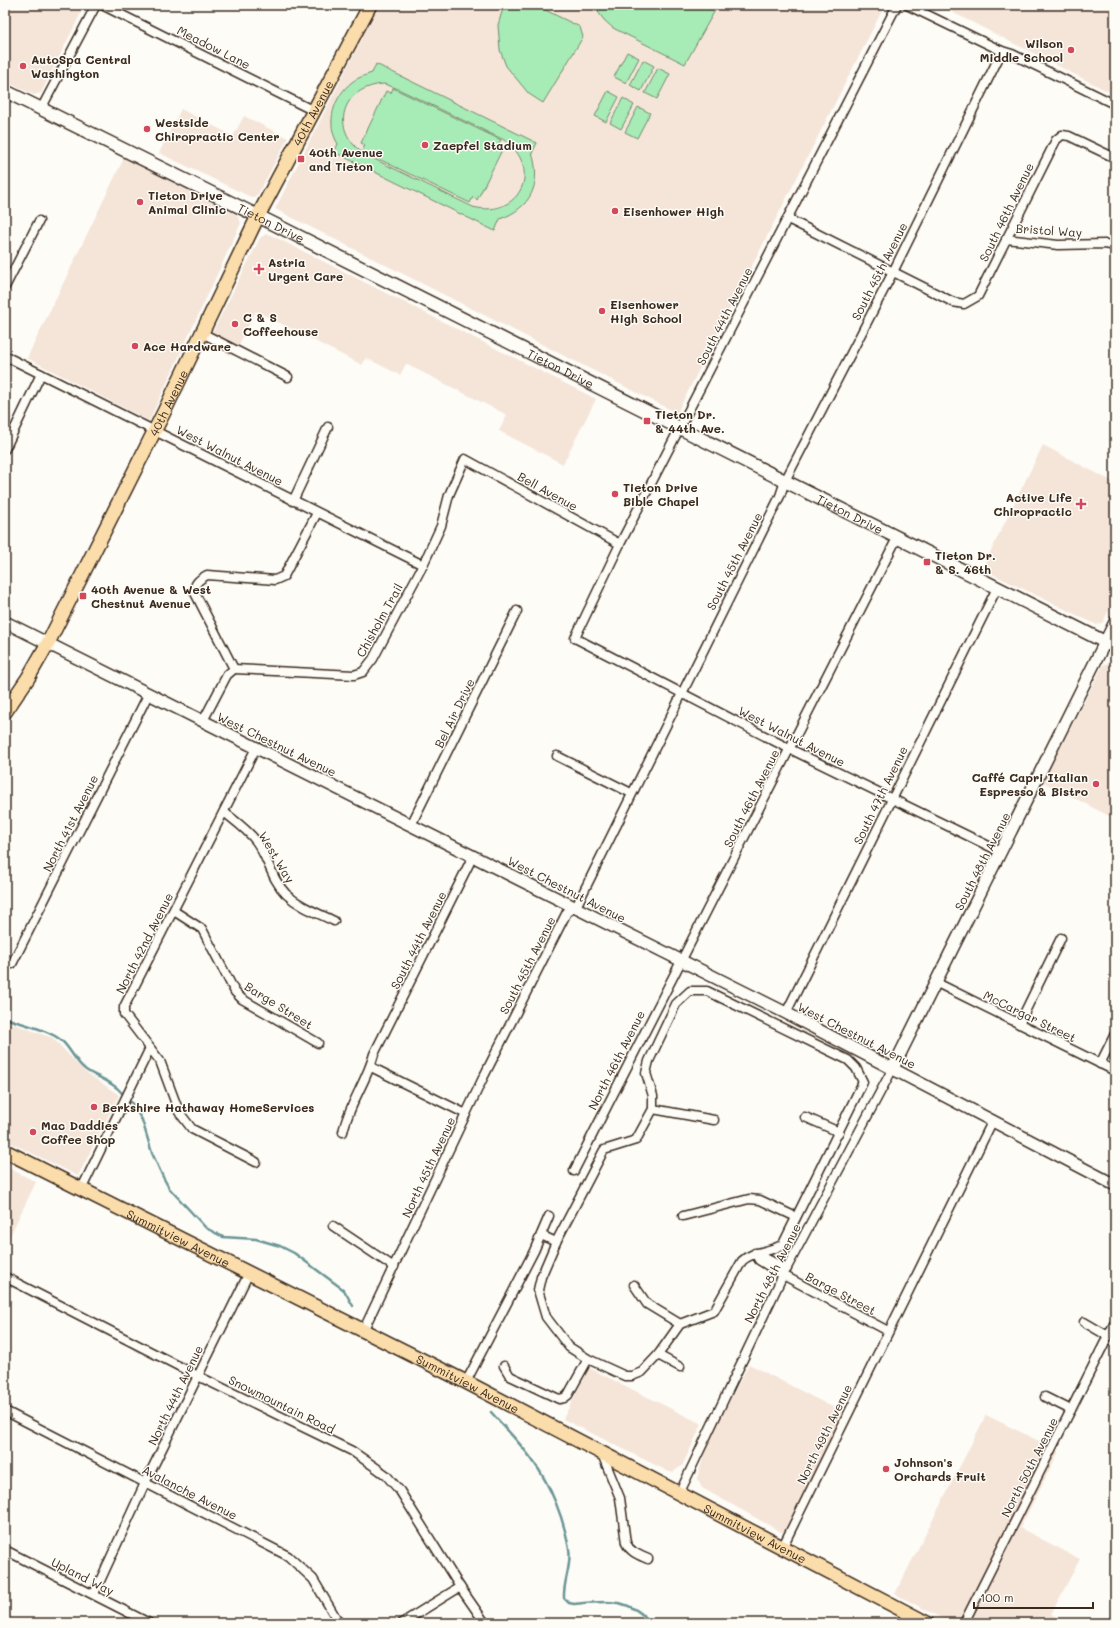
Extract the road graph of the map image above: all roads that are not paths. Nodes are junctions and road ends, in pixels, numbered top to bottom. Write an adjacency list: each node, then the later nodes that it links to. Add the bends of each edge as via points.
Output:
1 (96, 5): 9 (street)
2 (102, 5): 10 (street, Meadow Lane)
3 (370, 5): 10 (main road, 40th Avenue)
4 (897, 5): 13 (street, South 44th Avenue)
5 (907, 5): 6 (street)
6 (1002, 51): 8 (street); 17 (street, South 45th Avenue)
7 (5, 91): 9 (main road, Tieton Drive)
8 (1110, 102)
9 (41, 109): 12 (main road, Tieton Drive)
10 (314, 111): 12 (main road, 40th Avenue)
11 (1115, 158): 15 (street, South 46th Avenue, via 1077,139 1062,135 1052,146)
12 (258, 216): 19 (main road, 40th Avenue); 24 (main road, Tieton Drive)
13 (788, 219): 17 (street); 24 (street, South 44th Avenue)
14 (39, 220): 18 (street)
15 (1006, 239): 16 (street, Bristol Way, via 1058,245); 17 (street, South 46th Avenue, via 978,296 964,304 953,302)
16 (1115, 246)
17 (893, 272): 28 (street, South 45th Avenue)
18 (5, 287)
19 (202, 333): 22 (street); 25 (main road, 40th Avenue)
20 (5, 356): 21 (street, West Walnut Avenue)
21 (41, 374): 25 (street, West Walnut Avenue); 26 (street)
22 (288, 377)
23 (328, 427): 29 (street)
24 (680, 428): 28 (main road, Tieton Drive); 32 (street, South 44th Avenue)
25 (154, 430): 29 (street, West Walnut Avenue); 39 (main road, 40th Avenue)
26 (5, 447)
27 (464, 459): 32 (street, Bell Avenue); 33 (street, Chisholm Trail, via 449,495 441,526)
28 (785, 481): 31 (main road, Tieton Drive); 43 (street, South 45th Avenue, via 780,496)
29 (293, 501): 30 (street, West Walnut Avenue)
30 (317, 513): 33 (street, West Walnut Avenue); 41 (street, via 284,576 275,580 207,575 198,580 195,593)
31 (897, 538): 34 (main road, Tieton Drive); 47 (street, South 46th Avenue)
32 (620, 544): 38 (street, South 44th Avenue)
33 (423, 565): 41 (street, Chisholm Trail, via 373,659 363,672 354,675)
34 (997, 588): 40 (main road, Tieton Drive); 50 (street, South 47th Avenue)
35 (518, 611): 52 (street, Bel Air Drive)
36 (5, 622): 39 (street, West Chestnut Avenue)
37 (1115, 622): 40 (street, South 48th Avenue)
38 (575, 638): 43 (street, West Walnut Avenue)
39 (48, 643): 42 (street, West Chestnut Avenue); 44 (main road, 40th Avenue)
40 (1110, 644): 53 (street, South 48th Avenue)
41 (234, 669): 45 (street, via 227,675)
42 (149, 693): 45 (street, West Chestnut Avenue); 60 (street, North 41st Avenue)
43 (681, 693): 47 (street, West Walnut Avenue); 49 (street, South 45th Avenue)
44 (5, 712)
45 (203, 722): 46 (street, West Chestnut Avenue)
46 (256, 748): 51 (street, North 42nd Avenue); 52 (street, West Chestnut Avenue)
47 (790, 749): 50 (street, West Walnut Avenue); 59 (street, South 46th Avenue)
48 (557, 756): 49 (street)
49 (631, 794): 55 (street, South 45th Avenue)
50 (892, 799): 53 (street, West Walnut Avenue); 62 (street, South 47th Avenue)
51 (224, 812): 56 (street, North 42nd Avenue); 57 (street, West Way, via 256,841 276,880 286,893 298,903)
52 (412, 825): 54 (street, West Chestnut Avenue)
53 (1001, 852): 61 (street, South 48th Avenue)
54 (473, 856): 55 (street, West Chestnut Avenue); 68 (street, South 44th Avenue, via 383,1034)
55 (576, 907): 59 (street, West Chestnut Avenue); 71 (street, South 45th Avenue, via 567,912)
56 (174, 911): 65 (street, Barge Street, via 202,929 235,992 242,999); 66 (street, North 42nd Avenue, via 124,1007 124,1014)
57 (334, 921)
58 (1061, 938): 63 (street)
59 (680, 961): 62 (street, West Chestnut Avenue); 81 (street, North 46th Avenue)
60 (12, 964)
61 (936, 982): 63 (street, McCargar Street); 69 (street, South 48th Avenue)
62 (786, 1013): 69 (street, West Chestnut Avenue)
63 (1018, 1024): 67 (street, McCargar Street)
64 (1115, 1034): 67 (street)
65 (318, 1043)
66 (150, 1048): 80 (street, North 42nd Avenue, via 160,1061 179,1112 192,1129); 83 (street)
67 (1100, 1064): 70 (street, McCargar Street)
68 (371, 1067): 73 (street); 77 (street, via 346,1116)
69 (893, 1068): 76 (street, West Chestnut Avenue); 92 (street, North 48th Avenue)
70 (1115, 1071)
71 (483, 1078): 73 (street, North 45th Avenue)
72 (653, 1109): 75 (street); 78 (street, via 653,1096 646,1074 649,1061 676,1004 690,991 707,991 848,1060 856,1068 863,1082); 89 (street, via 636,1140 604,1150)
73 (466, 1114): 91 (street, North 45th Avenue)
74 (805, 1117): 78 (street)
75 (714, 1120)
76 (993, 1120): 82 (street, West Chestnut Avenue); 100 (street, North 49th Avenue)
77 (343, 1132)
78 (839, 1132): 86 (street)
79 (5, 1151): 83 (main road, Summitview Avenue)
80 (256, 1162)
81 (574, 1170)
82 (1115, 1185)
83 (81, 1190): 93 (main road, Summitview Avenue)
84 (549, 1216): 88 (street)
85 (683, 1216): 86 (street, via 749,1199 760,1200)
86 (796, 1217): 90 (street, via 782,1244)
87 (334, 1226): 91 (street)
88 (541, 1235): 89 (street); 107 (street)
89 (556, 1242): 103 (street, via 541,1277 538,1290 541,1304 546,1317 569,1347)
90 (755, 1253): 92 (street, Barge Street); 98 (street, via 746,1256 742,1261 714,1311)
91 (394, 1267): 99 (street, North 45th Avenue)
92 (785, 1272): 100 (street, Barge Street); 113 (street, North 48th Avenue)
93 (249, 1273): 99 (main road, Summitview Avenue); 106 (street, North 44th Avenue)
94 (5, 1278): 106 (street, Snowmountain Road)
95 (634, 1285): 98 (street, via 647,1304)
96 (1084, 1322): 101 (street)
97 (1115, 1322): 101 (street, North 50th Avenue)
98 (680, 1324): 102 (street)
99 (363, 1331): 107 (main road, Summitview Avenue)
100 (888, 1331): 114 (street, North 49th Avenue)
101 (1108, 1336): 109 (street, North 50th Avenue)
102 (658, 1355): 103 (street, via 642,1372 632,1376 625,1376); 105 (street)
103 (588, 1359): 104 (street, via 568,1395 559,1399 510,1376)
104 (504, 1366)
105 (680, 1367)
106 (198, 1376): 112 (street, North 44th Avenue); 117 (street, Snowmountain Road, via 352,1451 386,1475 400,1491)
107 (466, 1382): 111 (main road, Summitview Avenue)
108 (1045, 1397): 109 (street)
109 (1071, 1410): 124 (street, North 50th Avenue)
110 (5, 1411): 112 (street, Avalanche Avenue)
111 (601, 1451): 113 (main road, Summitview Avenue); 116 (street, via 620,1498 628,1548)
112 (145, 1483): 118 (street, North 44th Avenue); 120 (street, Avalanche Avenue, via 288,1556 313,1579)
113 (680, 1492): 114 (main road, Summitview Avenue)
114 (783, 1546): 123 (main road, Summitview Avenue)
115 (5, 1550): 118 (street, Upland Way)
116 (648, 1559)
117 (460, 1587): 121 (street); 122 (street, Snowmountain Road)
118 (94, 1594): 119 (street, Upland Way)
119 (150, 1623)
120 (339, 1623)
121 (402, 1623)
122 (485, 1623)
123 (927, 1623)
124 (964, 1623)

